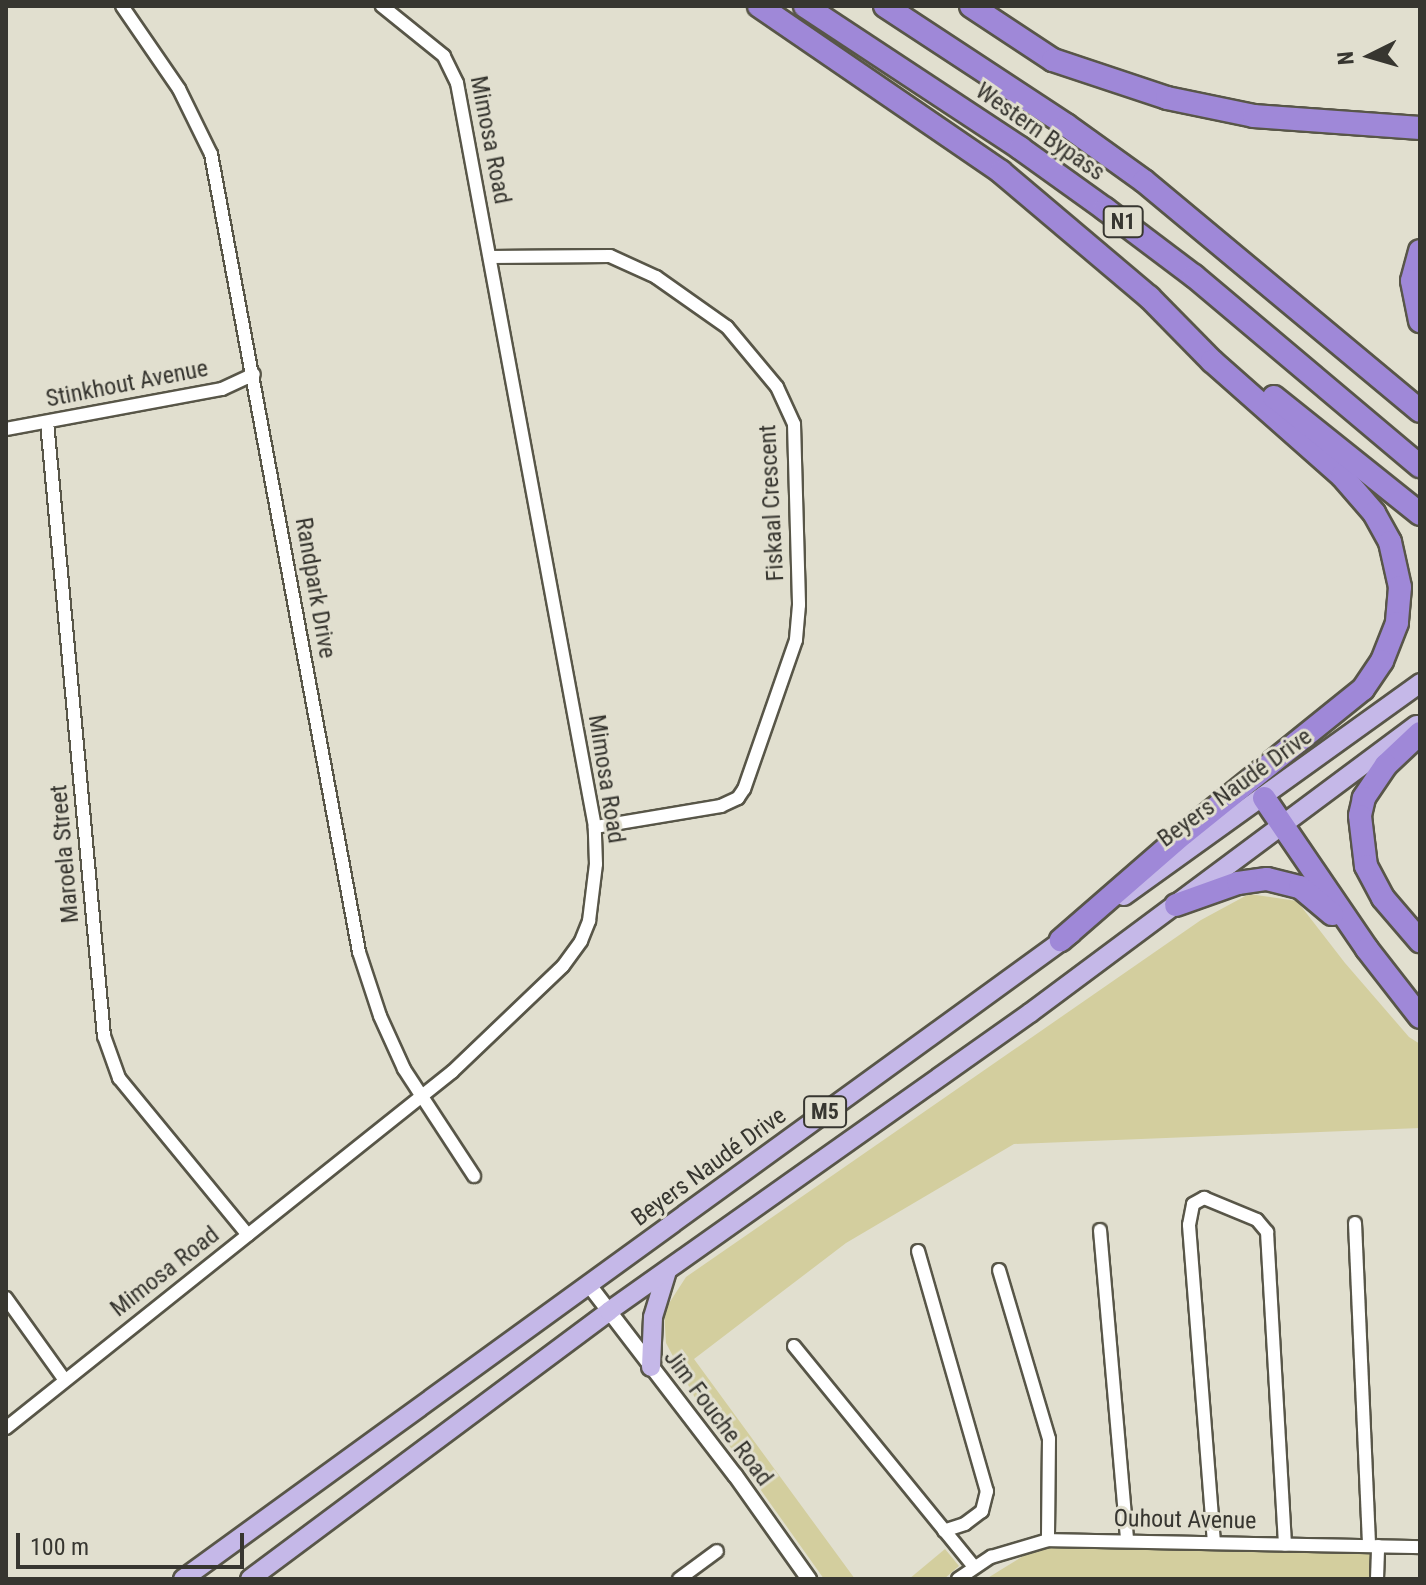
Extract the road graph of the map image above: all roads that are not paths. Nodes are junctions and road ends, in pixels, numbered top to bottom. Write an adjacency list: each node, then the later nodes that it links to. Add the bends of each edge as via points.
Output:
1 (122, 6): 12 (street, Randpark Drive, via 179,89 211,154)
2 (382, 6): 9 (street, Mimosa Road, via 453,69)
3 (759, 6): 10 (highway, via 1001,172)
4 (805, 6): 16 (highway, Western Bypass / N1, via 1118,219)
5 (885, 6): 13 (highway, Western Bypass / N1, via 1144,181)
6 (971, 6): 7 (highway, via 1053,60 1167,98 1254,116)
7 (1420, 128)
8 (1420, 251): 11 (highway, via 1412,281)
9 (490, 257): 23 (street, Mimosa Road); 23 (street, Fiskaal Crescent, via 610,256 656,277 727,327 777,387 794,424 796,640 744,789 721,806)
10 (1149, 297): 17 (highway); 25 (highway, via 1212,361 1342,476 1374,513 1398,566 1397,623 1382,661 1345,706 1183,834)
11 (1420, 321)
12 (254, 374): 14 (street, Stinkhout Avenue, via 222,389); 29 (street, Randpark Drive, via 359,952 380,1016)
13 (1420, 411)
14 (47, 422): 15 (street, Stinkhout Avenue); 33 (street, Maroela Street, via 104,1036 119,1078)
15 (6, 429)
16 (1420, 466)
17 (1420, 514)
18 (1420, 683): 21 (main road, Beyers Naudé Drive / M5)
19 (1420, 723): 22 (main road, M5)
20 (1420, 733): 26 (highway, via 1386,765 1364,798 1360,816 1366,866 1383,898)
21 (1264, 798): 22 (highway); 25 (main road, Beyers Naudé Drive / M5)
22 (1282, 825): 24 (main road, M5); 27 (highway)
23 (595, 827): 29 (street, Mimosa Road, via 594,895 581,941 554,974)
24 (1176, 905): 27 (highway, via 1238,883 1283,881 1313,897); 36 (main road, M5)
25 (1061, 940): 37 (main road, Beyers Naudé Drive / M5)
26 (1420, 941)
27 (1367, 949): 28 (highway)
28 (1420, 1017)
29 (421, 1098): 30 (street, Randpark Drive); 33 (street, Mimosa Road)
30 (474, 1176)
31 (1355, 1223): 49 (street)
32 (1100, 1230): 46 (street)
33 (248, 1235): 42 (street, Mimosa Road)
34 (918, 1251): 44 (street, via 987,1491 982,1511)
35 (999, 1270): 45 (street, via 1049,1439)
36 (667, 1271): 39 (main road, M5); 41 (main road, via 653,1317)
37 (589, 1285): 39 (street, Jim Fouche Road); 53 (main road, Beyers Naudé Drive / M5)
38 (6, 1298): 42 (street)
39 (609, 1311): 41 (street, Jim Fouche Road); 54 (main road, M5)
40 (794, 1346): 44 (street)
41 (651, 1367): 56 (street, Jim Fouche Road)
42 (64, 1379): 43 (street, Mimosa Road)
43 (6, 1428)
44 (944, 1531): 52 (street)
45 (1048, 1540): 46 (street, Ouhout Avenue); 52 (street, Ouhout Avenue)
46 (1127, 1541): 47 (street, Ouhout Avenue)
47 (1214, 1543): 48 (street, Ouhout Avenue); 48 (street, via 1189,1225 1193,1204 1204,1198 1257,1220 1267,1232)
48 (1285, 1544): 49 (street, Ouhout Avenue)
49 (1373, 1546): 50 (street, Ouhout Avenue); 58 (street)
50 (1420, 1547)
51 (717, 1551): 55 (street)
52 (974, 1567): 57 (street, Ouhout Avenue)
53 (183, 1579)
54 (250, 1579)
55 (679, 1579)
56 (809, 1579)
57 (958, 1579)
58 (1377, 1579)

